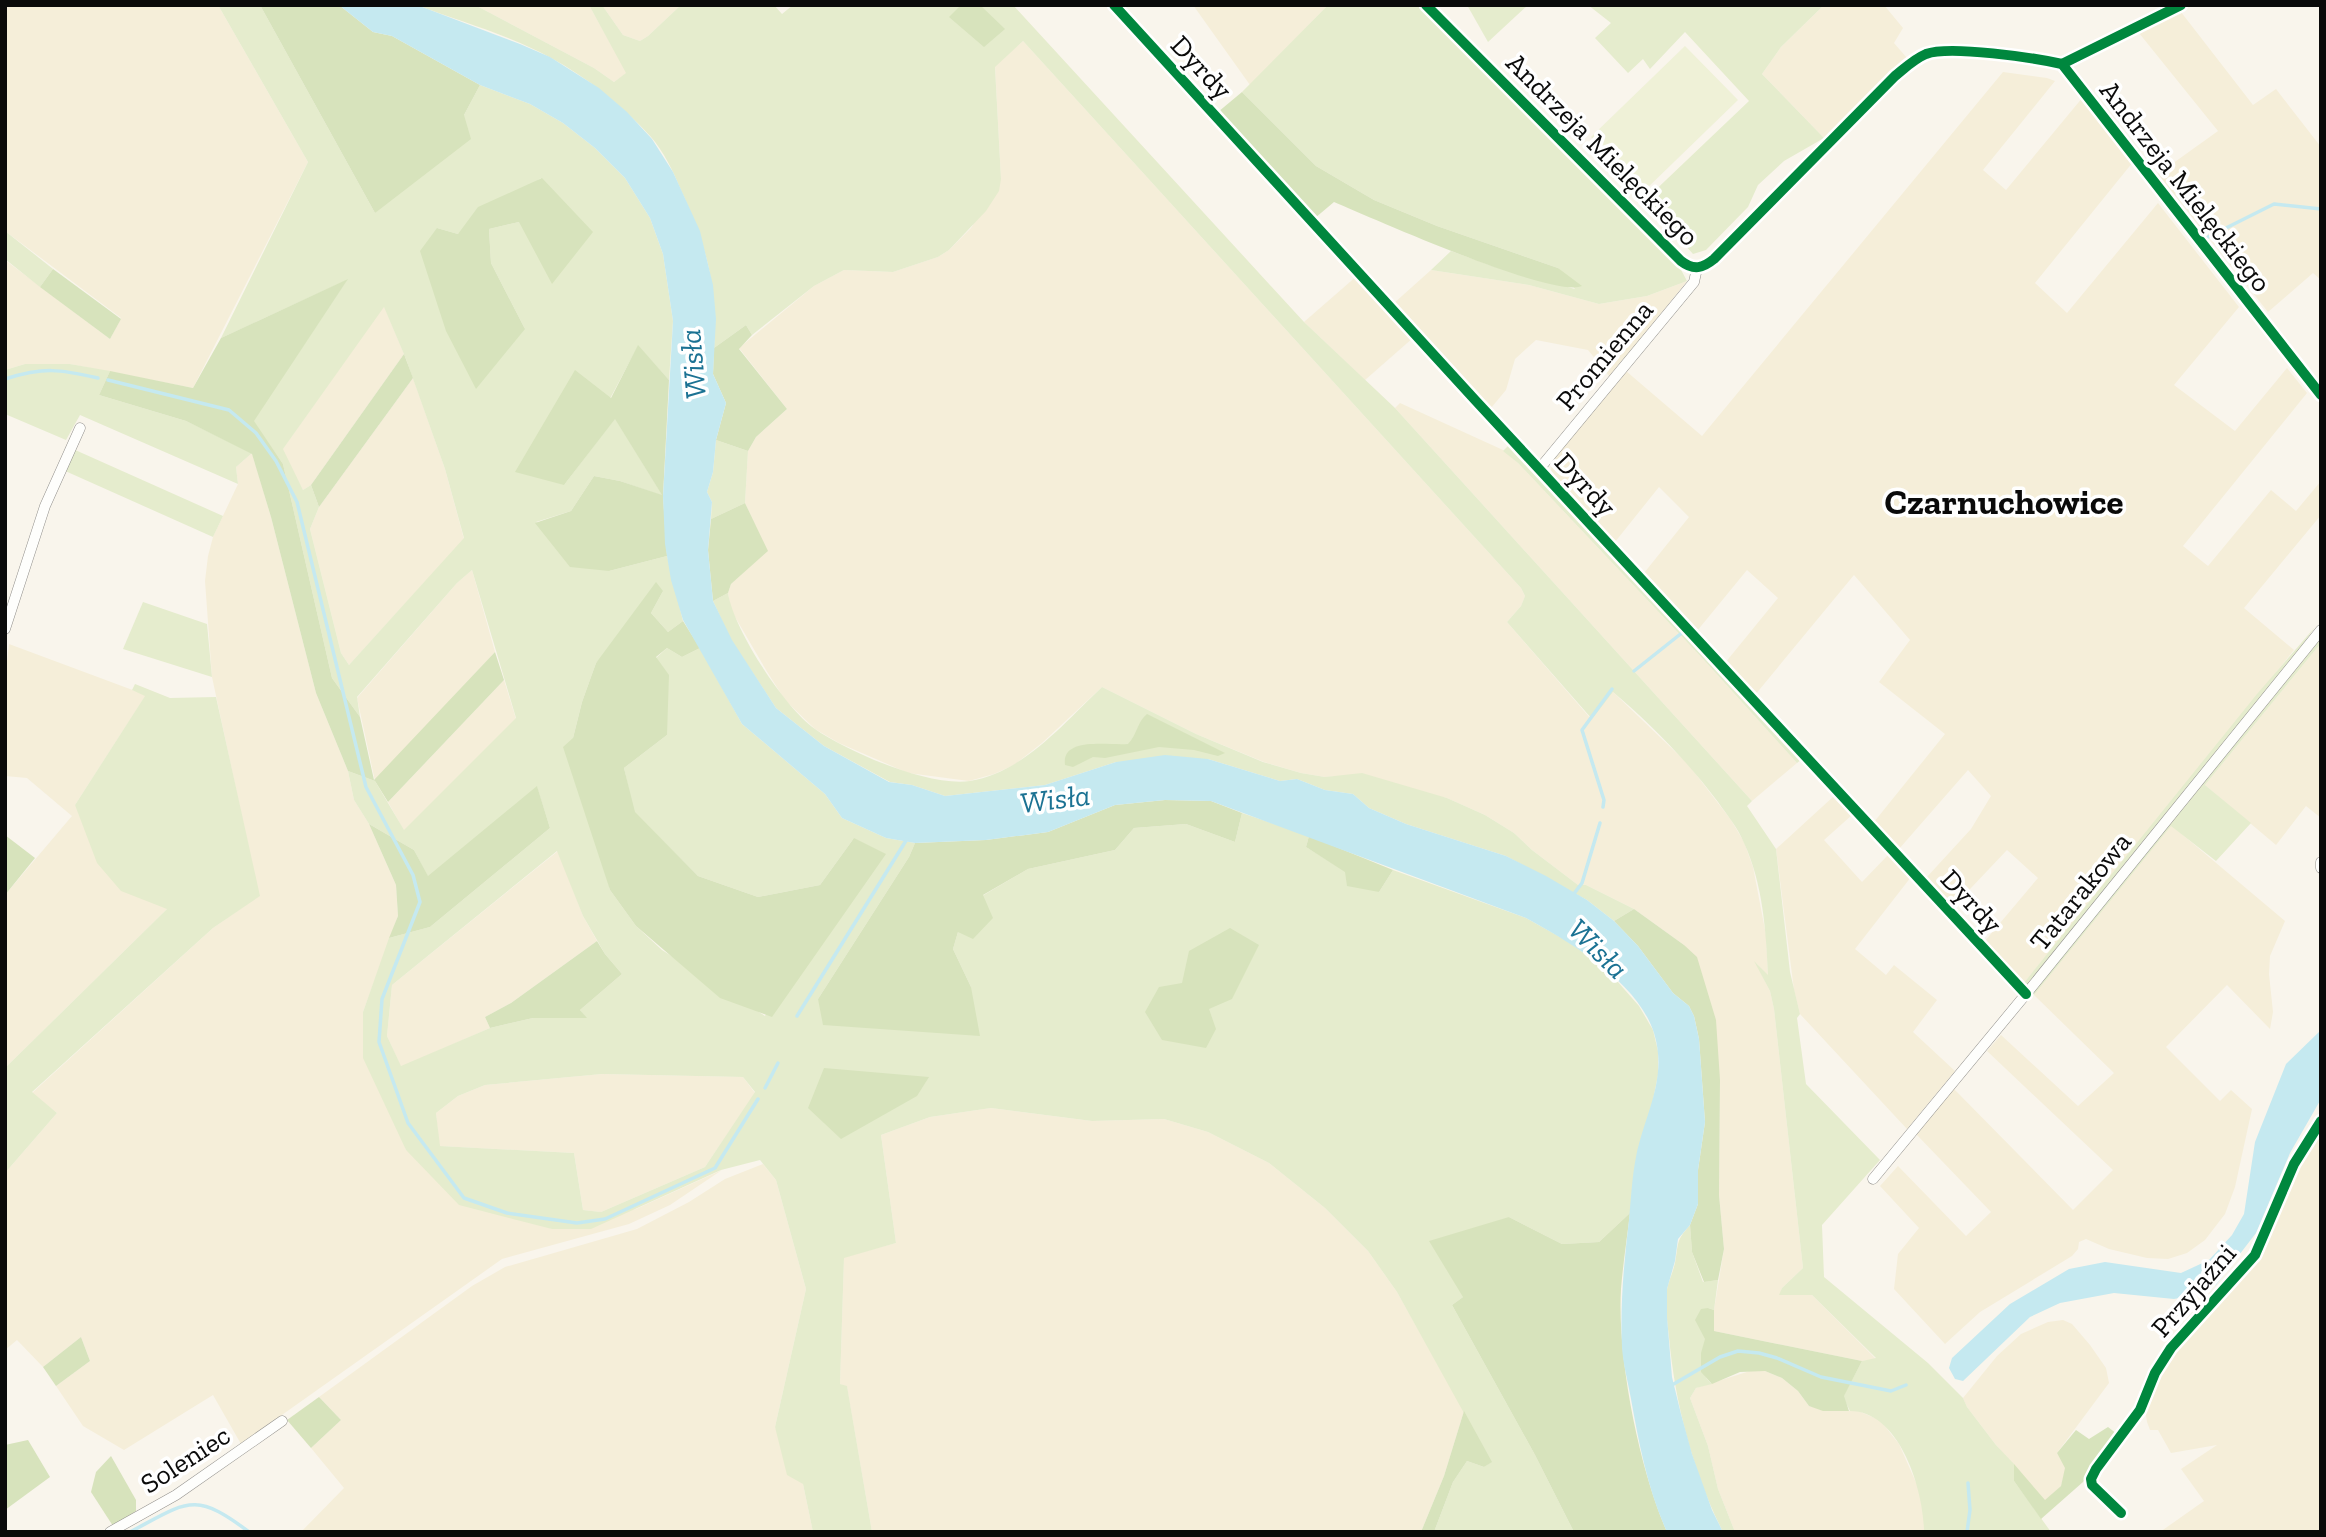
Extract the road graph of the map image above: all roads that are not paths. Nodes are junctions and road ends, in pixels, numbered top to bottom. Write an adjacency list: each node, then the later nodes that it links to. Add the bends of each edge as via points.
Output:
1 (1114, 5): 8 (street, Dyrdy)
2 (1426, 5): 5 (street, Andrzeja Mielęckiego, via 1681,261)
3 (2181, 5): 4 (street)
4 (2062, 64): 5 (street, Andrzeja Mielęckiego, via 1947,50 1921,57 1895,76 1714,259); 6 (street, Andrzeja Mielęckiego)
5 (1697, 268): 8 (street, Promienna, via 1693,282)
6 (2321, 395)
7 (80, 428): 9 (street, via 45,506)
8 (1540, 468): 11 (street, Dyrdy)
9 (5, 629)
10 (2321, 630): 11 (street, Tatarakowa)
11 (2026, 994): 13 (street, Tatarakowa)
12 (2321, 1121): 15 (street, Przyjaźni, via 2294,1164 2255,1255 2171,1348 2140,1410 2096,1469 2092,1485)
13 (1873, 1179)
14 (282, 1421): 16 (street, Soleniec, via 176,1495)
15 (2121, 1513)
16 (110, 1532)

